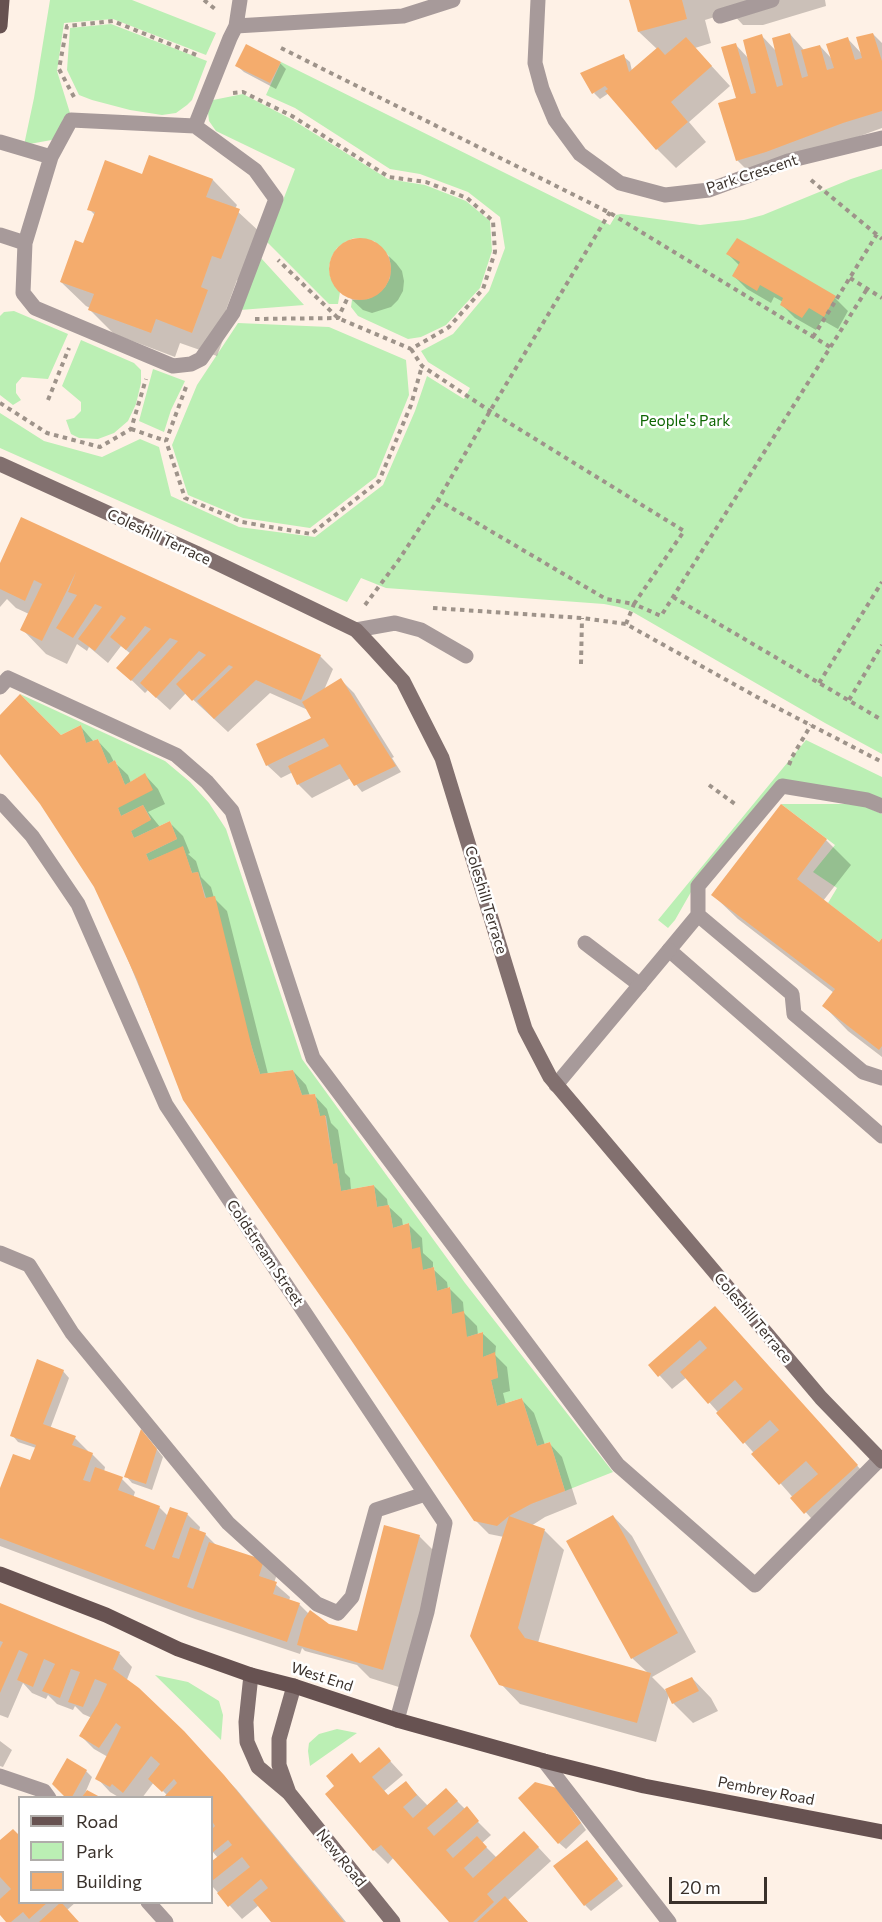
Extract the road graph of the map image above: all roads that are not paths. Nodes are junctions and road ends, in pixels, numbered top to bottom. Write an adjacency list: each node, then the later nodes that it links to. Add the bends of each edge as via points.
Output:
1 (2, 0): 7 (main road)
2 (240, 0): 8 (street)
3 (453, 0): 8 (street, via 403,16)
4 (538, 0): 10 (street, Park Crescent, via 535,63 555,120 580,154 620,183 665,195 709,190 788,161)
5 (772, 0): 6 (street)
6 (720, 16)
7 (0, 26)
8 (233, 32): 9 (street)
9 (195, 126): 12 (street, via 71,120); 14 (street, via 255,170 276,199 233,313 201,359 173,366 35,308 23,293)
10 (882, 138)
11 (0, 142): 12 (street)
12 (51, 157): 14 (street)
13 (0, 235): 14 (street)
14 (25, 243)
15 (0, 464): 16 (main road, Coleshill Terrace)
16 (352, 628): 17 (street, via 395,623 421,630); 26 (main road, Coleshill Terrace, via 403,681 442,758 525,1029)
17 (466, 656)
18 (0, 687): 29 (street, via 8,678 176,755 232,811 313,1058 618,1465 755,1586)
19 (0, 801): 30 (street, Coldstream Street, via 32,836 78,904 166,1105)
20 (882, 807): 21 (street, via 867,800 783,786 698,886)
21 (698, 915): 23 (street); 25 (street, via 792,994 794,1014 863,1071)
22 (585, 943): 24 (street)
23 (669, 950): 24 (street); 27 (street)
24 (640, 985): 26 (street)
25 (882, 1078)
26 (556, 1085): 29 (main road, Coleshill Terrace, via 821,1398)
27 (882, 1136)
28 (0, 1252): 30 (street, via 29,1265 72,1333 228,1523 317,1604 338,1613 352,1597 376,1510)
29 (881, 1460)
30 (425, 1494): 34 (street, Coldstream Street, via 445,1523 427,1612)
31 (0, 1574): 32 (main road, West End)
32 (251, 1675): 33 (main road, West End); 38 (main road, New Road, via 247,1742 258,1767)
33 (294, 1686): 34 (main road, West End); 38 (main road, New Road, via 279,1739 279,1765)
34 (397, 1720): 35 (main road, West End)
35 (544, 1761): 37 (main road, West End); 44 (street)
36 (0, 1776): 39 (street)
37 (644, 1786): 40 (main road, Pembrey Road)
38 (289, 1793): 43 (main road, New Road)
39 (49, 1796)
40 (882, 1832)
41 (150, 1904): 42 (street)
42 (166, 1922)
43 (393, 1922)
44 (669, 1922)

